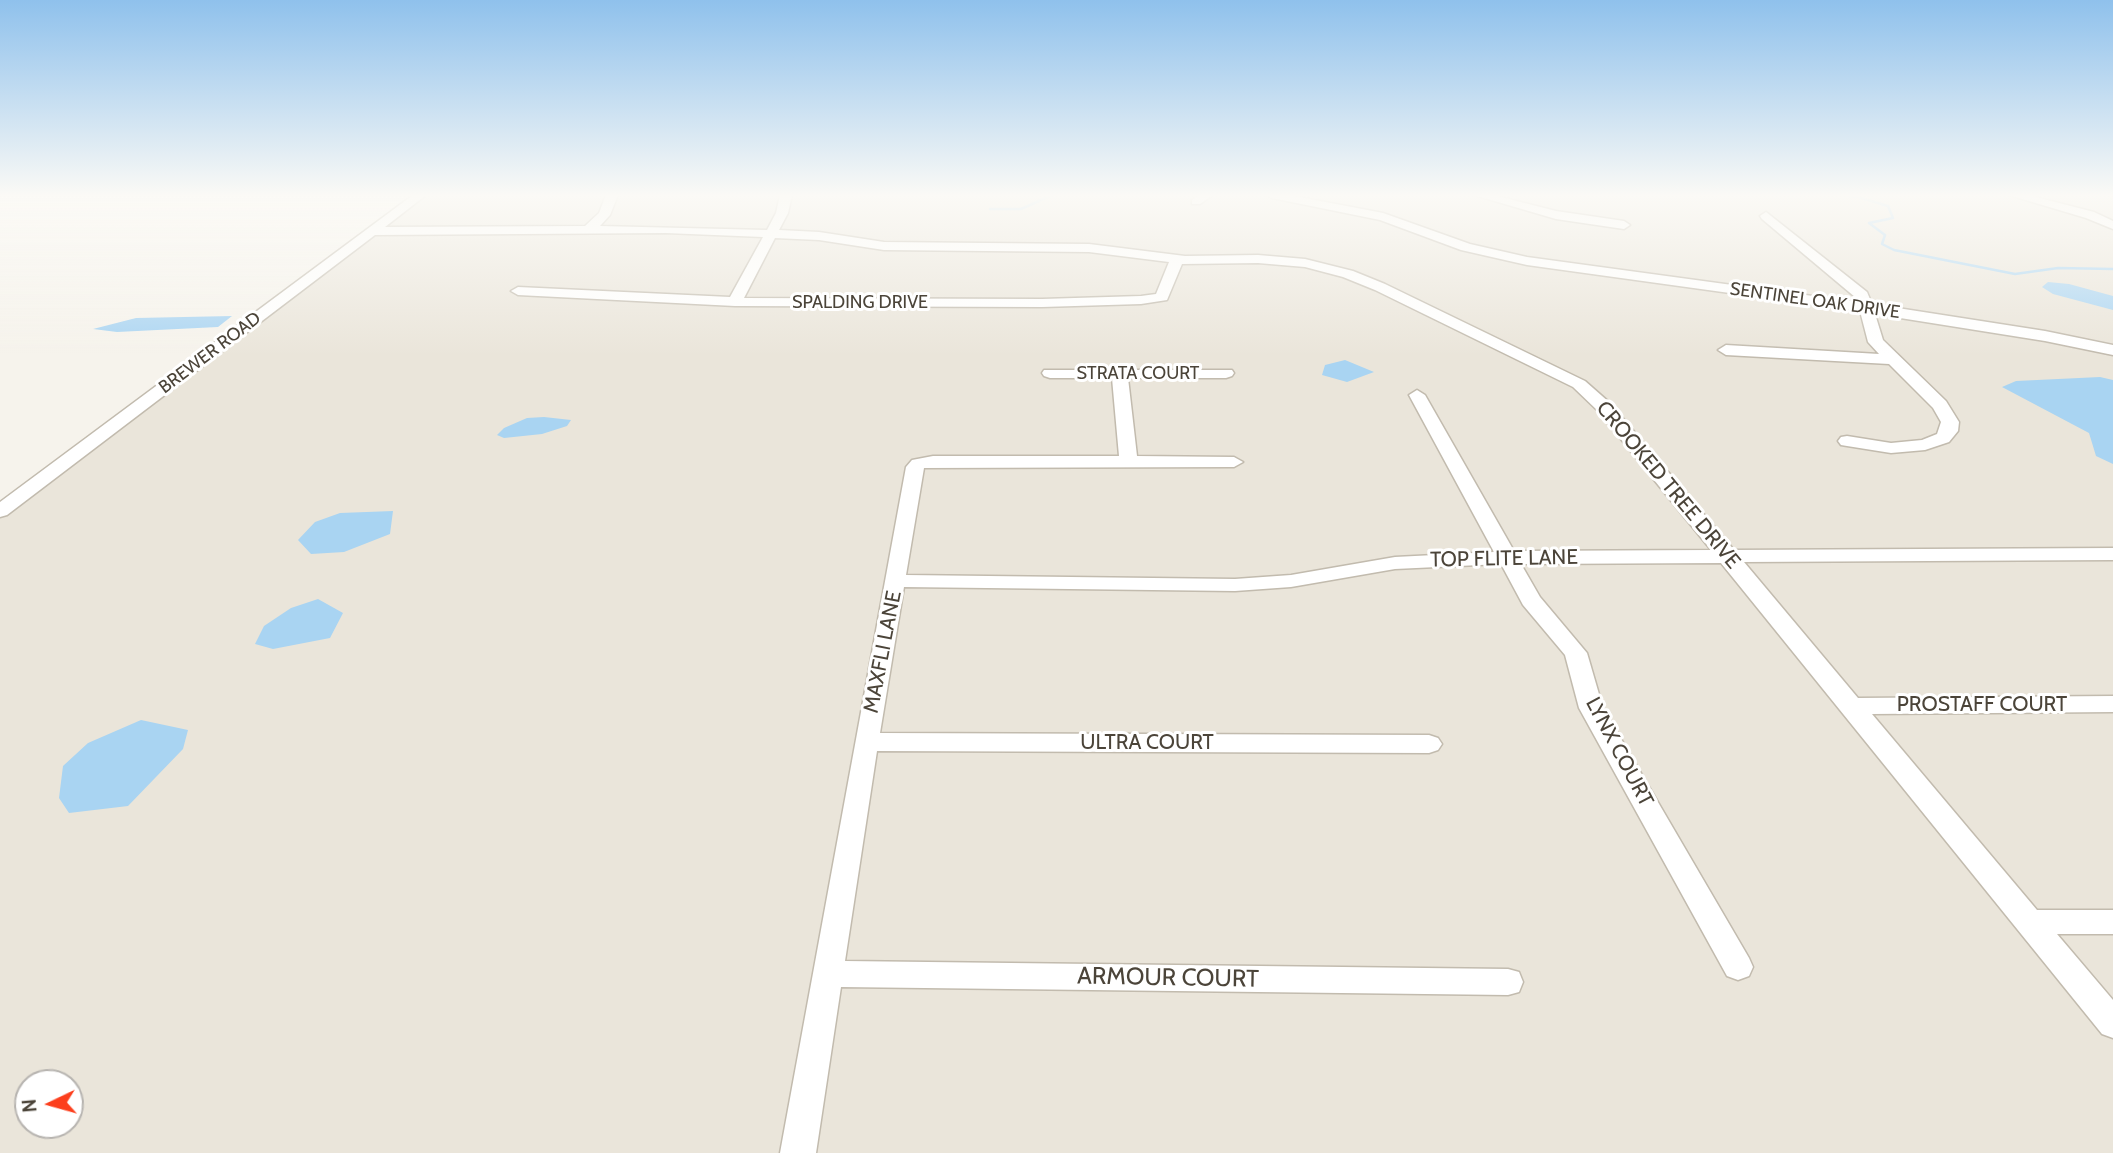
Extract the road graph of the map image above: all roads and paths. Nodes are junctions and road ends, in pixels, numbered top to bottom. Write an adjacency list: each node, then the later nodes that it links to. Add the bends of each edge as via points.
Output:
1 (348, 249): 20 (street, BREWER ROAD)
2 (764, 249): 8 (street)
3 (1095, 249): 6 (street, CROOKED TREE DRIVE)
4 (1473, 249): 9 (street, SENTINEL OAK DRIVE, via 1513,259)
5 (1807, 249): 9 (street, via 1854,286)
6 (1177, 259): 8 (street, SPALDING DRIVE, via 1165,291 1157,299); 22 (street, CROOKED TREE DRIVE, via 1278,260 1348,274 1562,374 1604,407)
7 (518, 291): 8 (street, SPALDING DRIVE)
8 (736, 302)
9 (1867, 308): 11 (street, SENTINEL OAK DRIVE); 12 (street, via 1873,336)
10 (1726, 350): 12 (street)
11 (2113, 350)
12 (1891, 359): 17 (street, via 1940,405 1950,422 1949,431 1938,440 1909,447)
13 (1050, 373): 15 (street, STRATA COURT)
14 (1226, 373): 15 (street, STRATA COURT)
15 (1120, 374): 18 (street)
16 (1417, 394): 23 (street, LYNX COURT)
17 (1847, 441)
18 (1128, 461): 19 (street, MAXFLI LANE); 24 (street, MAXFLI LANE, via 918,464)
19 (1234, 462)
20 (0, 511)
21 (2113, 554): 22 (street, TOP FLITE LANE)
22 (1728, 556): 23 (street, TOP FLITE LANE); 26 (street, CROOKED TREE DRIVE)
23 (1506, 557): 24 (street, TOP FLITE LANE, via 1426,559 1291,581 1235,584); 31 (street, LYNX COURT, via 1538,610 1576,653 1591,708)
24 (897, 582): 27 (street, MAXFLI LANE)
25 (2113, 704): 26 (street, PROSTAFF COURT)
26 (1852, 706): 29 (street, CROOKED TREE DRIVE)
27 (866, 742): 28 (street, ULTRA COURT); 32 (street, MAXFLI LANE)
28 (1429, 744)
29 (2029, 922): 30 (street); 34 (street, CROOKED TREE DRIVE)
30 (2113, 922)
31 (1738, 967)
32 (829, 974): 33 (street, ARMOUR COURT); 35 (street, MAXFLI LANE)
33 (1508, 982)
34 (2113, 1024)
35 (798, 1153)

